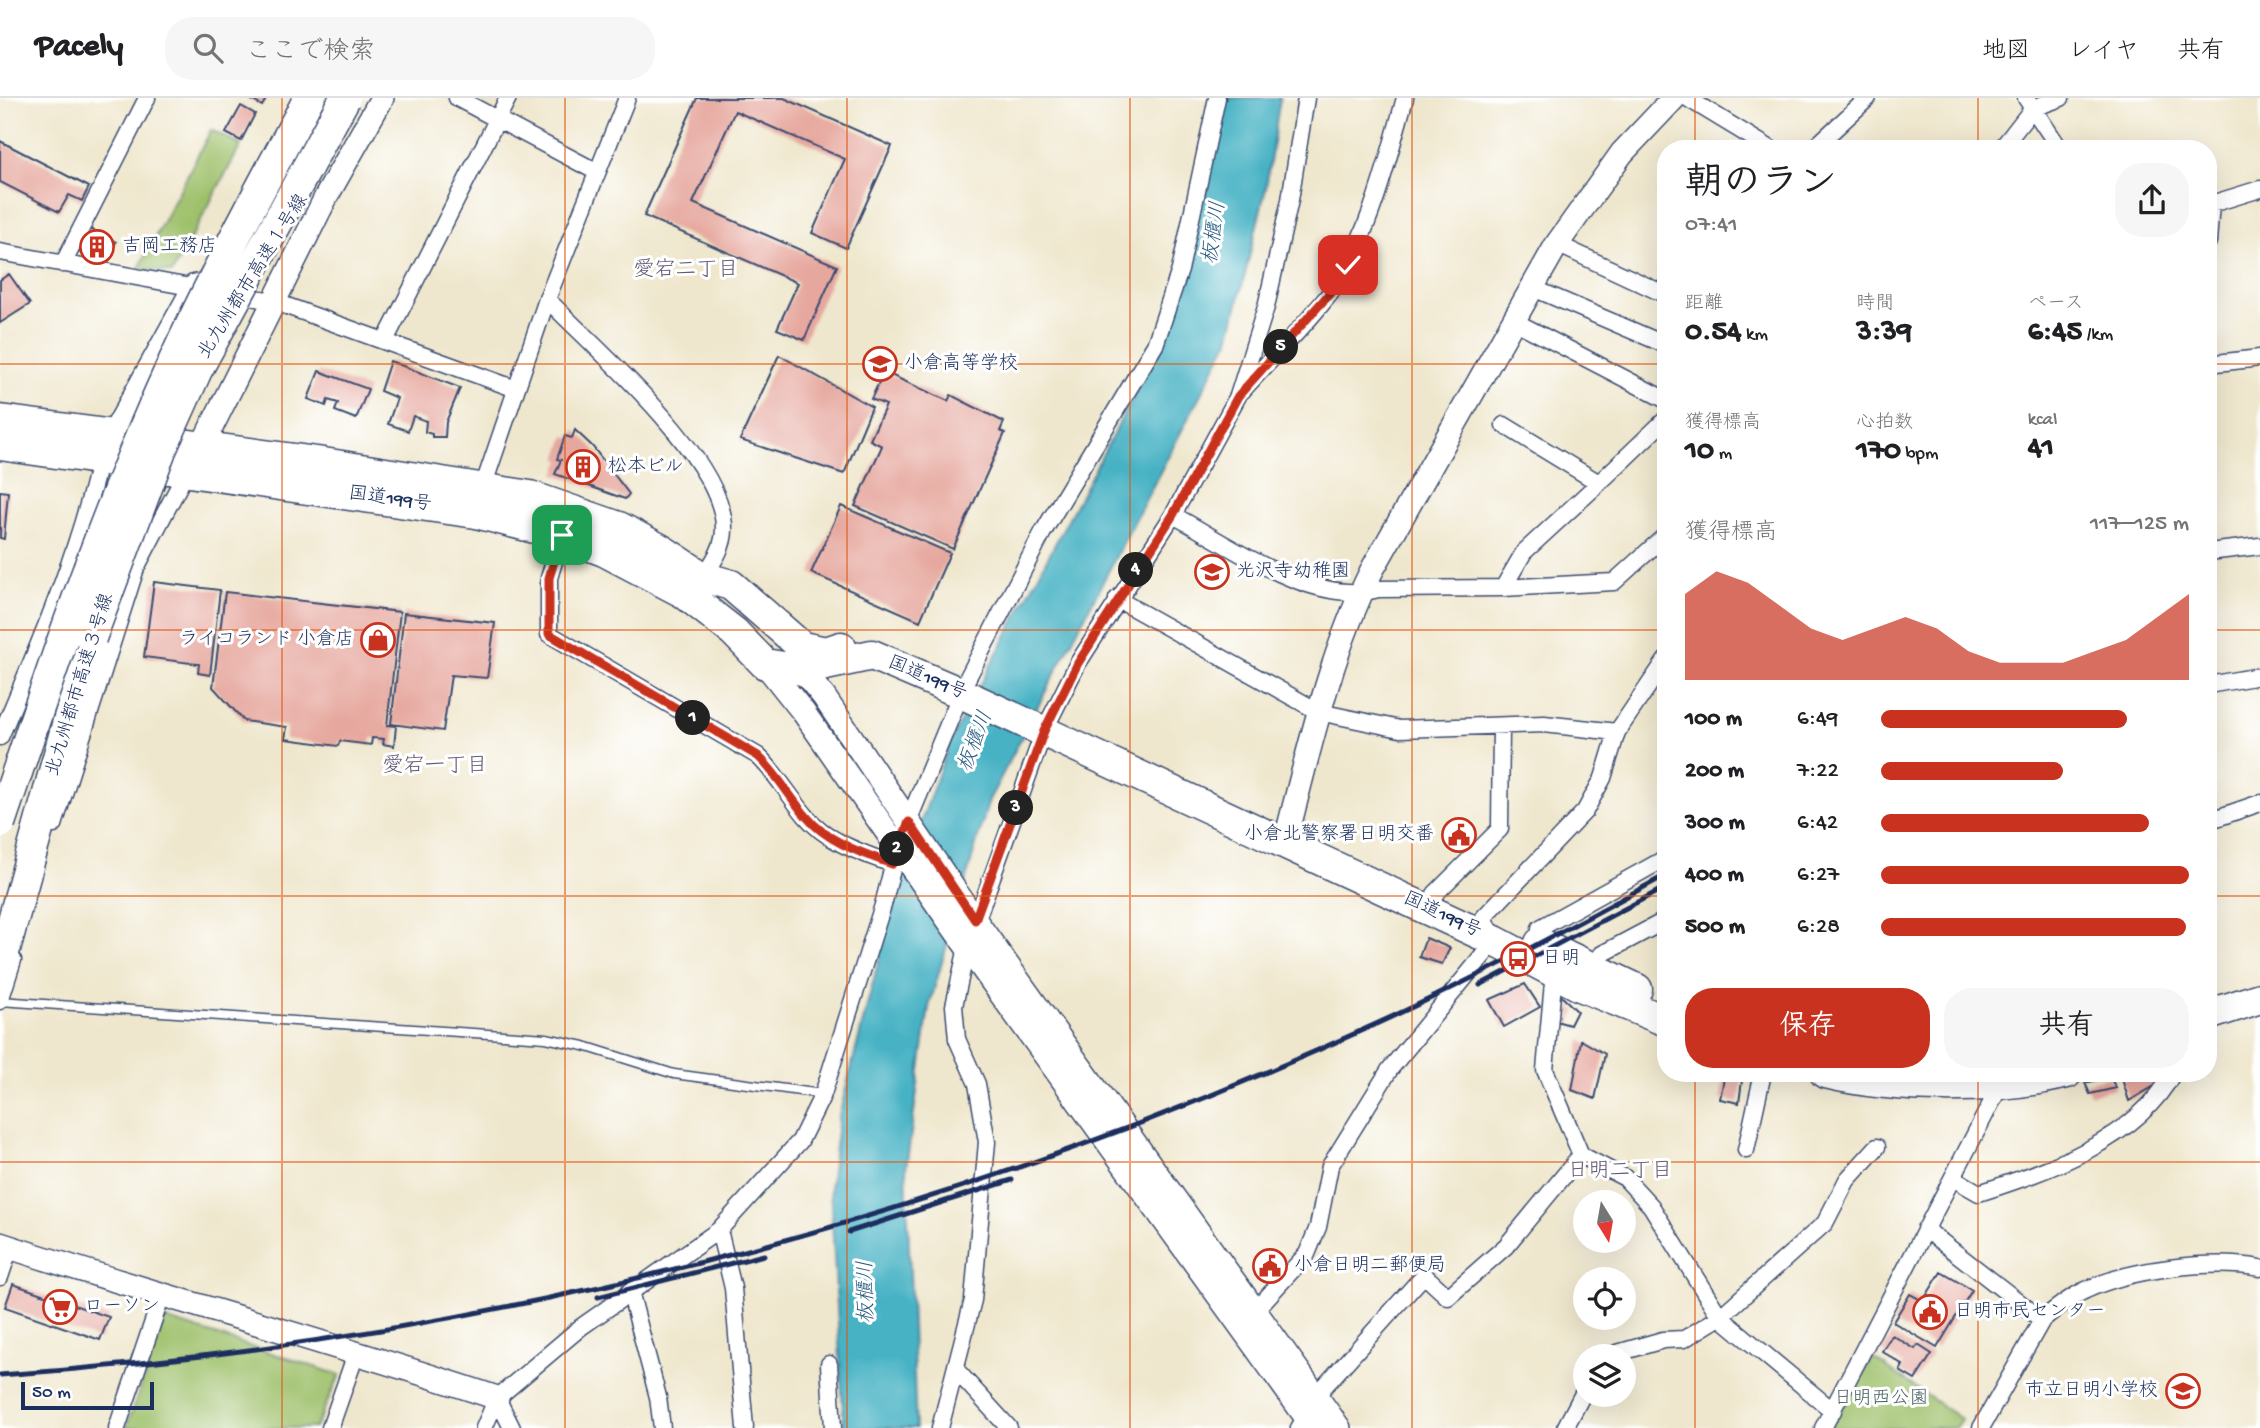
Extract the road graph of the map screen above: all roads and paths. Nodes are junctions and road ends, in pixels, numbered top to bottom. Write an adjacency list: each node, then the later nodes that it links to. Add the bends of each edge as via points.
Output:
1 (147, 98): 29 (street)
2 (299, 98): 30 (street)
3 (309, 98): 40 (highway, 北九州都市高速１号線, bridge)
4 (332, 98): 40 (highway, 北九州都市高速１号線, bridge)
5 (345, 98): 40 (highway, 北九州都市高速１号線, bridge)
6 (364, 98): 40 (highway, 北九州都市高速１号線, bridge)
7 (382, 98): 34 (street)
8 (457, 98): 19 (street)
9 (508, 98): 19 (street)
10 (627, 98): 24 (street)
11 (1217, 98): 70 (street, via 1180,271 1154,345 1042,532)
12 (1306, 98): 43 (street, via 1266,307)
13 (1405, 98): 43 (street, via 1383,178 1348,265 1331,292)
14 (1674, 98): 27 (street, via 1622,153)
15 (1687, 98): 20 (street)
16 (1868, 98): 21 (street)
17 (2061, 98): 18 (street)
18 (2030, 103): 22 (street); 23 (street)
19 (498, 118): 24 (street); 36 (street)
20 (1756, 140)
21 (1823, 140)
22 (2007, 140)
23 (2054, 140)
24 (597, 172): 33 (street)
25 (2260, 189): 26 (street)
26 (2217, 203)
27 (1557, 244): 31 (street); 32 (street)
28 (0, 252): 29 (street)
29 (64, 264): 30 (street)
30 (194, 288): 34 (street); 48 (street)
31 (1533, 288): 35 (street); 37 (street)
32 (1657, 291)
33 (547, 299): 41 (street); 59 (street, via 666,421 705,472 724,525 718,554)
34 (273, 301): 36 (street); 49 (street)
35 (1514, 321): 42 (street); 61 (street)
36 (385, 341): 41 (street)
37 (1657, 341)
38 (2260, 358): 39 (street)
39 (2217, 363)
40 (186, 365): 63 (highway, 北九州都市高速３号線, bridge, via 162,450)
41 (516, 389): 51 (street)
42 (1657, 395)
43 (1238, 396): 52 (street)
44 (0, 421): 48 (highway, 国道199号)
45 (1504, 425): 50 (street)
46 (1657, 428): 50 (street)
47 (0, 445): 48 (highway, 国道199号)
48 (107, 446): 49 (highway, 国道199号); 53 (street)
49 (194, 458): 51 (highway, 国道199号); 55 (street)
50 (1599, 484): 60 (street, via 1524,552)
51 (479, 499): 54 (highway, 国道199号); 59 (highway, 国道199号, via 530,496 619,527)
52 (1173, 515): 61 (street, via 1301,584); 62 (street)
53 (86, 520): 55 (street); 77 (street)
54 (562, 535): 65 (highway, 国道199号, via 604,551 684,593 734,632); 84 (street, via 549,578 549,634 758,756 826,835)
55 (152, 538): 96 (street, via 136,568 81,734)
56 (1657, 543): 60 (street, via 1614,582)
57 (2260, 546): 58 (street)
58 (2217, 551)
59 (703, 578): 64 (highway, 国道199号, via 732,585 802,647); 66 (highway)
60 (1503, 588): 61 (street, via 1378,589)
61 (1360, 594): 72 (street)
62 (1117, 599): 72 (street); 74 (street)
63 (78, 633): 78 (highway, bridge); 81 (highway, 北九州都市高速３号線, bridge); 87 (highway); 92 (highway, 北九州都市高速３号線)
64 (831, 657): 66 (highway, 国道199号); 70 (highway, 国道199号, via 872,655); 71 (street, via 823,677)
65 (765, 664): 66 (highway, 国道199号); 73 (street)
66 (802, 670): 71 (street); 73 (street, via 797,696)
67 (1657, 673): 76 (street)
68 (2260, 676): 69 (street)
69 (2217, 683)
70 (969, 690): 74 (highway, 国道199号); 82 (street)
71 (824, 697): 82 (street)
72 (1319, 712): 75 (street, via 1401,729); 83 (street)
73 (804, 713): 84 (street)
74 (1042, 723): 83 (highway, 国道199号); 89 (street); 91 (highway, 国道199号)
75 (1501, 726): 76 (street, via 1544,724); 86 (street, via 1500,829)
76 (1617, 732): 91 (street, via 1603,778 1585,811)
77 (0, 737)
78 (0, 789)
79 (2260, 803): 80 (street)
80 (2217, 818)
81 (0, 824)
82 (911, 825): 84 (street); 89 (street)
83 (1289, 827): 86 (highway, 国道199号)
84 (898, 855): 89 (street); 106 (street)
85 (1657, 863): 90 (street)
86 (1435, 894): 91 (highway, 国道199号)
87 (0, 906)
88 (1657, 924): 93 (street, via 1602,954)
89 (966, 926): 119 (street); 124 (street, via 954,1006 957,1039 977,1084 987,1142 973,1300)
90 (1540, 928)
91 (1490, 929): 93 (highway, 国道199号); 119 (street, via 1390,1069 1330,1166 1318,1227 1307,1254)
92 (0, 967)
93 (1575, 975): 95 (highway, 国道199号); 98 (highway, 国道199号); 109 (street, via 1545,1070)
94 (2260, 998): 97 (highway)
95 (1657, 999)
96 (0, 1001): 106 (lane, via 546,1038 674,1074)
97 (2217, 1012)
98 (1657, 1016)
99 (2260, 1017): 100 (highway)
100 (2217, 1031)
101 (1761, 1082): 108 (street)
102 (1887, 1082): 103 (highway, via 1915,1086)
103 (1960, 1082)
104 (2002, 1082): 110 (street)
105 (2166, 1082): 110 (street, via 2144,1108 2111,1135 2054,1168 1979,1193)
106 (823, 1094): 111 (street, via 800,1141)
107 (1877, 1147): 118 (street, via 1847,1180 1825,1223)
108 (1746, 1150)
109 (1581, 1155): 118 (street, via 1625,1178 1651,1206); 128 (street, via 1506,1246 1448,1297 1423,1275)
110 (1952, 1178): 112 (street)
111 (719, 1230): 116 (street); 134 (street, via 733,1288)
112 (1925, 1230): 120 (street); 127 (street)
113 (5, 1245): 115 (street); 117 (street)
114 (2260, 1268): 120 (street, via 2201,1266 2135,1275 2086,1289)
115 (0, 1277)
116 (630, 1291): 125 (street); 133 (street)
117 (162, 1295): 122 (street); 129 (street)
118 (1720, 1317): 121 (street, via 1684,1339); 127 (street)
119 (1248, 1319): 128 (street)
120 (2042, 1320): 141 (street)
121 (1636, 1348)
122 (357, 1351): 125 (street); 130 (street)
123 (830, 1364): 135 (street)
124 (956, 1370): 136 (street); 137 (street)
125 (497, 1398): 131 (street); 132 (street)
126 (1576, 1407): 139 (street)
127 (1833, 1411): 140 (street)
128 (1309, 1418): 138 (street)
129 (117, 1428)
130 (330, 1428)
131 (484, 1428)
132 (512, 1428)
133 (662, 1428)
134 (745, 1428)
135 (832, 1428)
136 (940, 1428)
137 (1009, 1428)
138 (1339, 1428)
139 (1565, 1428)
140 (1823, 1428)
141 (1981, 1428)

